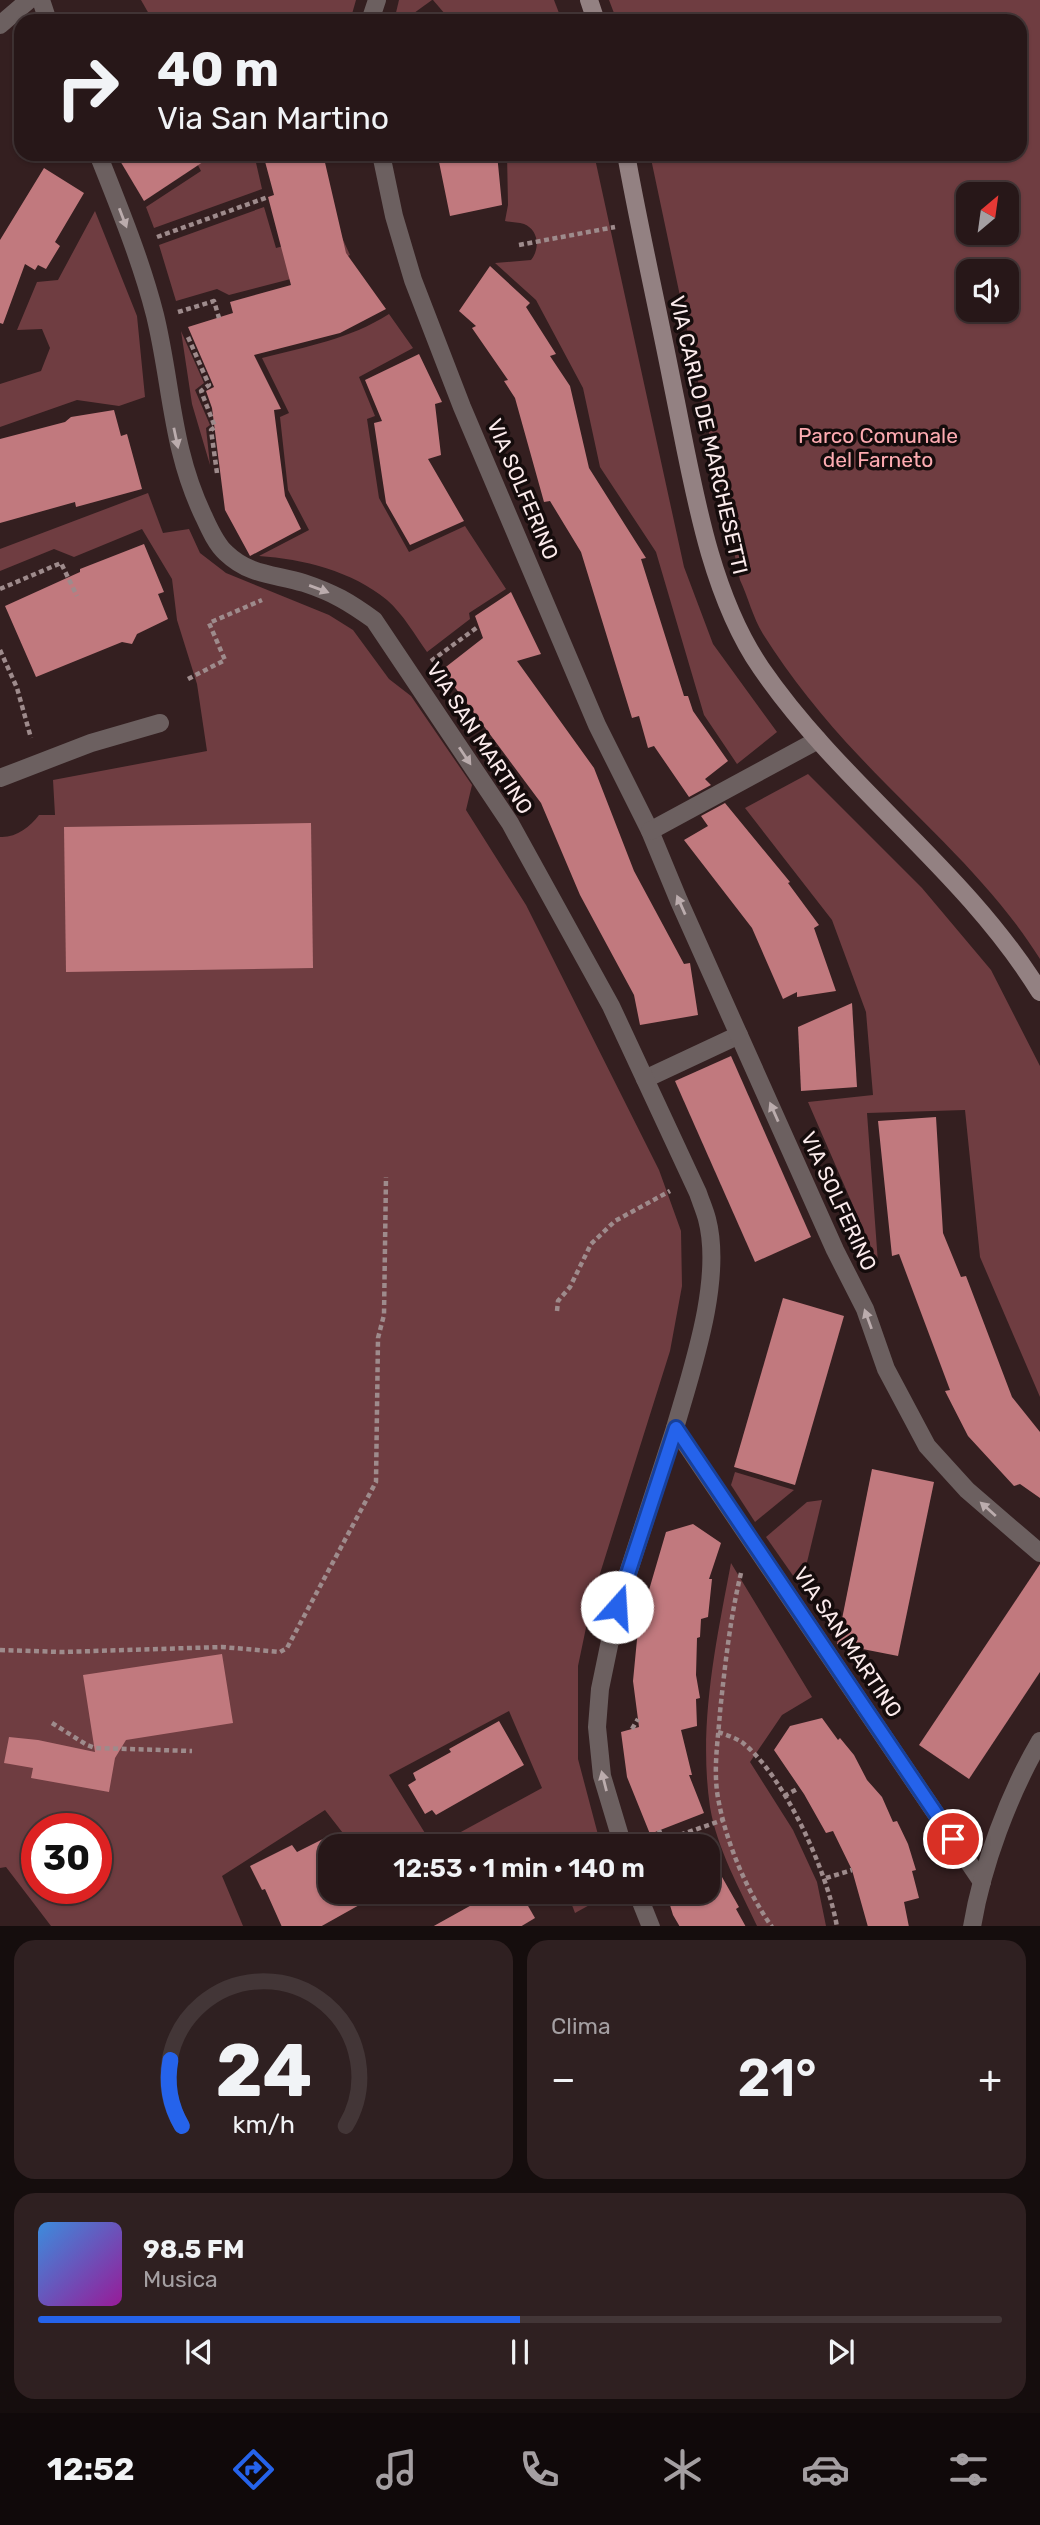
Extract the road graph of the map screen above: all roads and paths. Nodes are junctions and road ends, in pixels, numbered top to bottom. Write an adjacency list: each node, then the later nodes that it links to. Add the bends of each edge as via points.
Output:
1 (29, 0): 2 (street)
2 (0, 25)
3 (102, 161): 28 (street, VIA SAN MARTINO, one-way to 28, via 142,267 179,453 208,526 225,552 243,565 262,575 345,598 374,621 510,823 611,1006)
4 (382, 161): 25 (street, VIA SOLFERINO, via 413,280 436,341 597,725)
5 (627, 161): 7 (main road, VIA CARLO DE MARCHESETTI)
6 (268, 197): 8 (path)
7 (639, 222): 9 (path); 22 (main road, VIA CARLO DE MARCHESETTI, via 696,492 723,596 740,636 761,668)
8 (149, 240)
9 (519, 245)
10 (219, 317): 11 (path, via 214,301 174,313)
11 (180, 322)
12 (185, 330): 13 (path, via 209,385 201,391 215,427 211,430)
13 (217, 480)
14 (0, 589): 15 (path, via 61,563)
15 (77, 596)
16 (270, 597): 20 (path, via 209,623 225,660)
17 (478, 626): 19 (path)
18 (0, 650): 23 (path, via 17,688)
19 (428, 663)
20 (188, 679)
21 (160, 723): 23 (street)
22 (818, 740): 25 (street); 26 (main road, VIA CARLO DE MARCHESETTI, via 966,894)
23 (35, 765): 24 (street)
24 (0, 778)
25 (650, 831): 27 (street, VIA SOLFERINO, one-way to 25)
26 (1040, 992)
27 (739, 1035): 28 (street); 33 (street, VIA SOLFERINO, one-way to 27, via 967,1490 916,1429)
28 (645, 1079): 32 (street, VIA SAN MARTINO, via 698,1194 709,1231 710,1276 701,1339)
29 (386, 1177): 35 (path, via 376,1482 287,1648 280,1652 222,1647)
30 (674, 1189): 31 (path, via 615,1221 591,1244 558,1301)
31 (557, 1311)
32 (676, 1428): 46 (street, VIA SAN MARTINO, one-way to 32, via 601,1776 600,1689 617,1607); 51 (street, VIA SAN MARTINO)
33 (1040, 1553)
34 (742, 1569): 39 (path, via 726,1655)
35 (0, 1650)
36 (638, 1719): 38 (path)
37 (52, 1723): 41 (path, via 95,1748)
38 (632, 1729)
39 (719, 1732): 43 (path, via 740,1741 760,1759); 44 (path, via 715,1762)
40 (1040, 1741): 51 (street, via 1017,1784)
41 (192, 1751)
42 (799, 1788): 43 (path)
43 (784, 1796): 50 (path)
44 (723, 1819): 48 (path); 54 (path, via 752,1893)
45 (659, 1830): 47 (path)
46 (619, 1834)
47 (660, 1834)
48 (688, 1834)
49 (852, 1870): 50 (path)
50 (826, 1878): 55 (path)
51 (982, 1882): 56 (street)
52 (641, 1904): 53 (street)
53 (650, 1926)
54 (771, 1926)
55 (837, 1926)
56 (972, 1926)

